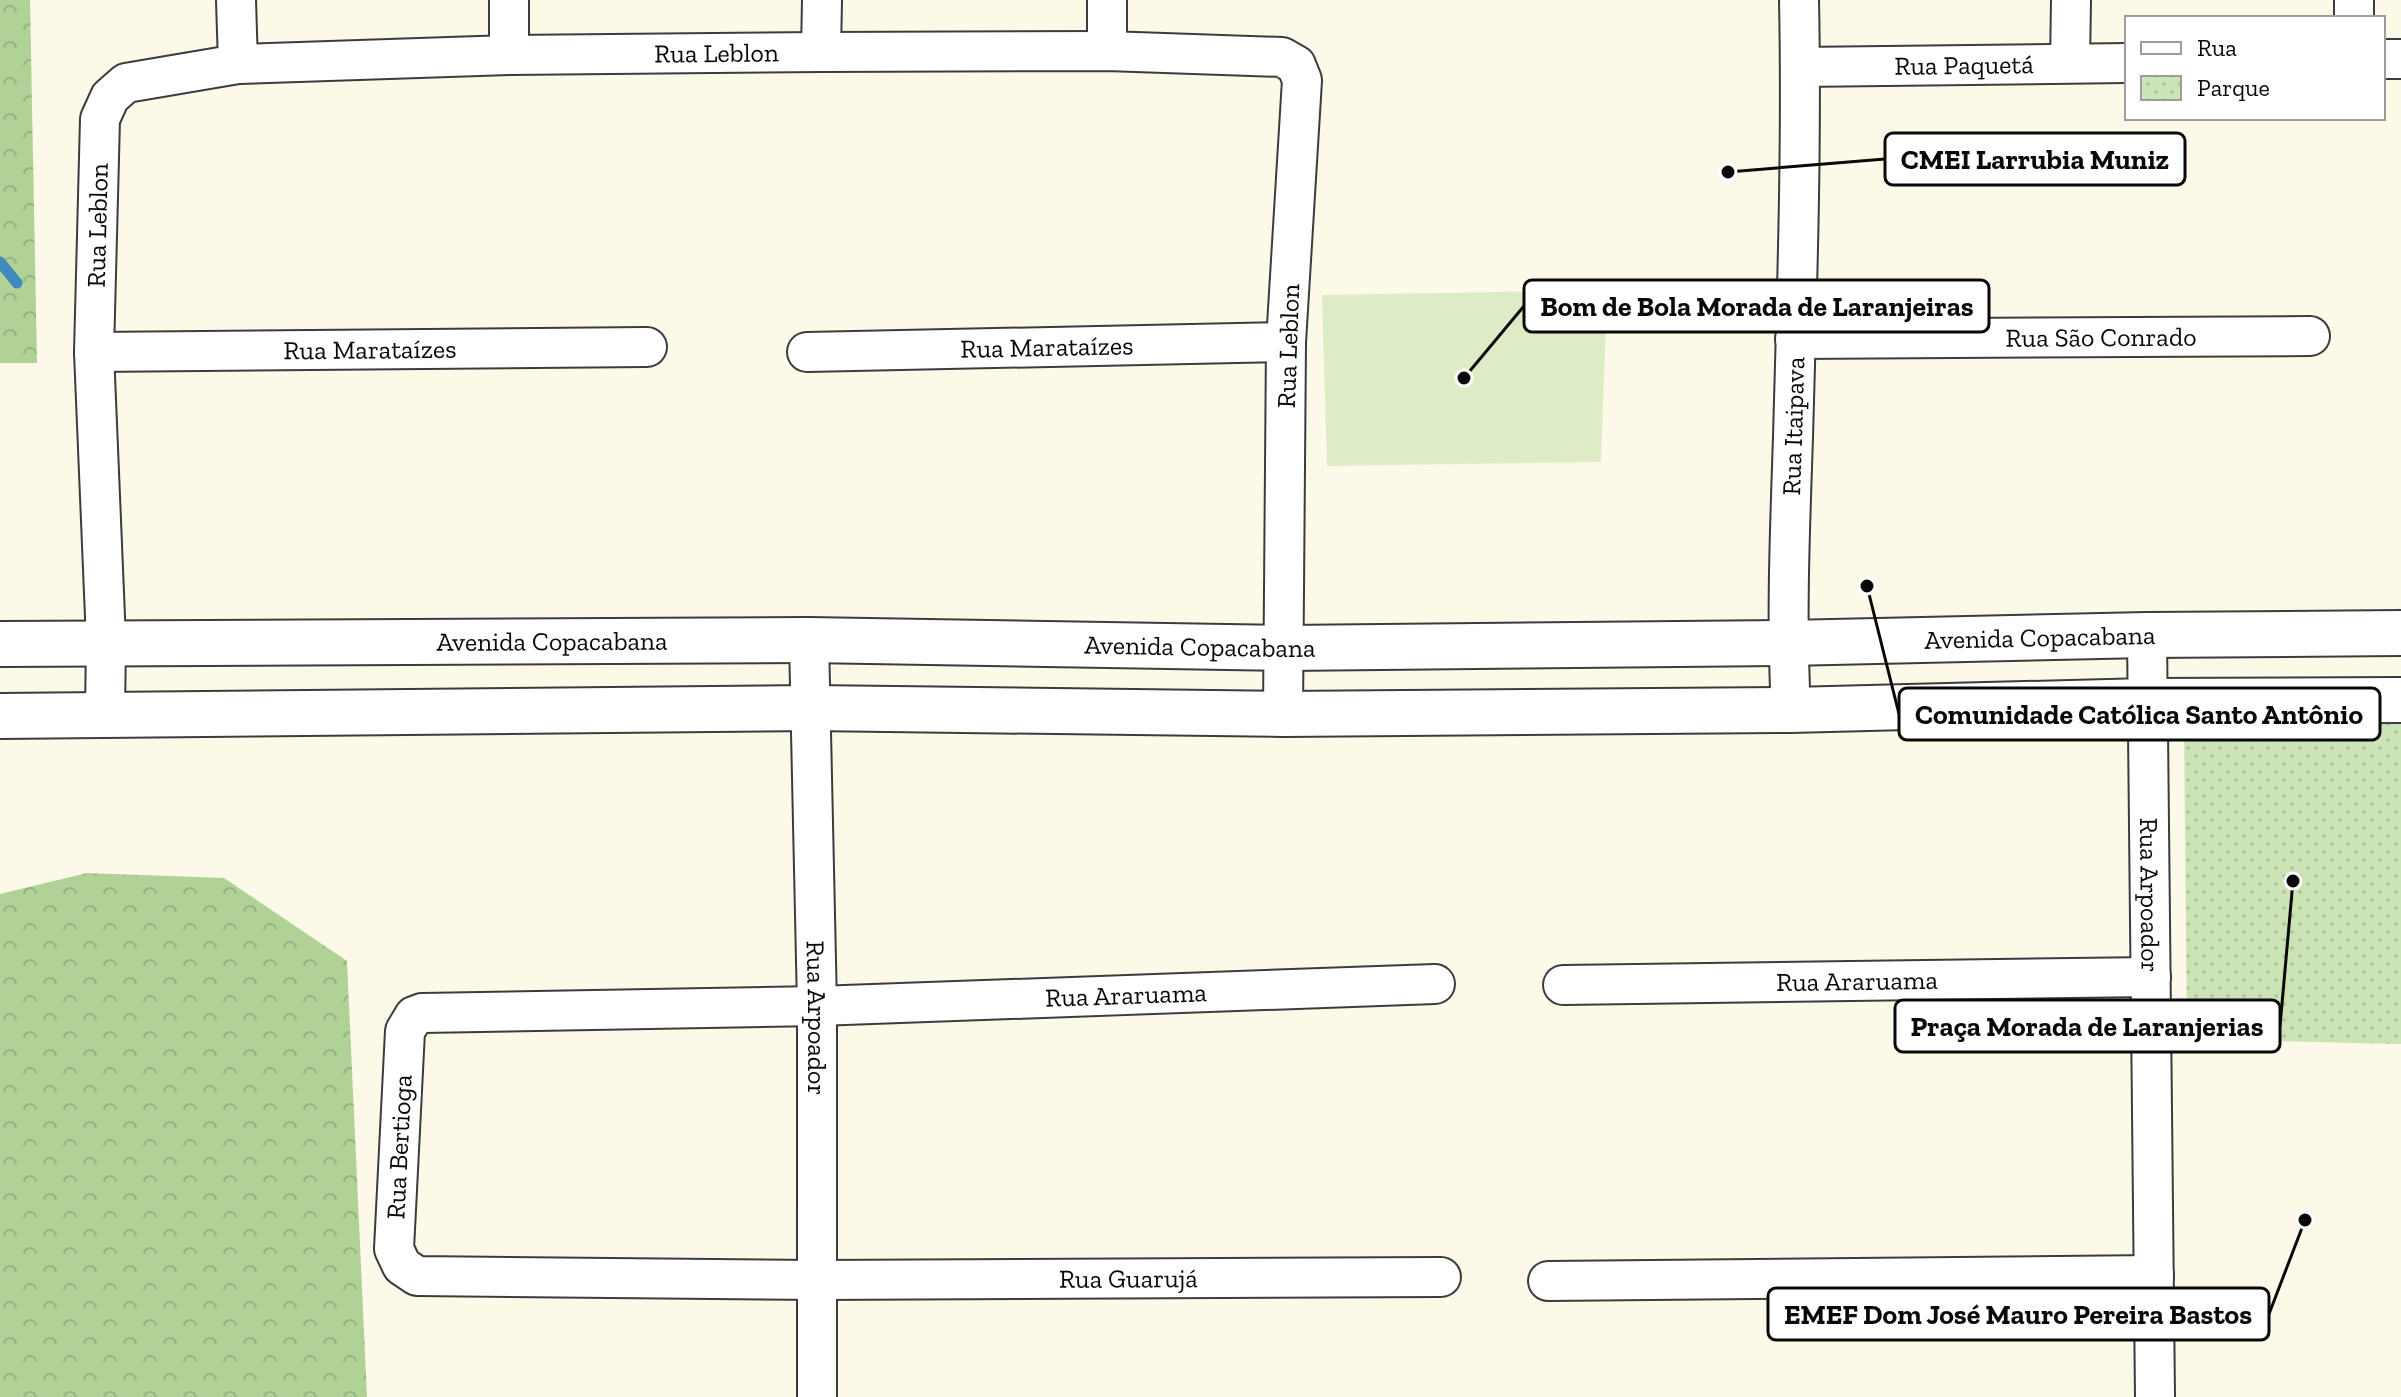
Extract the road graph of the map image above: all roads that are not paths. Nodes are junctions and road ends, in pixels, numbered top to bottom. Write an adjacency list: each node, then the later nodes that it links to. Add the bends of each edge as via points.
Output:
1 (236, 0): 12 (street)
2 (509, 0): 9 (street)
3 (822, 0): 8 (street)
4 (1107, 0): 7 (street)
5 (1799, 0): 13 (street, Rua Itaipava)
6 (2071, 0): 10 (street)
7 (1107, 51): 8 (street, Rua Leblon); 16 (street, Rua Leblon, via 1282,57 1296,65 1302,80)
8 (821, 52): 9 (street, Rua Leblon)
9 (509, 55): 12 (street, Rua Leblon)
10 (2070, 63): 11 (street, Rua Paquetá); 13 (street, Rua Paquetá)
11 (2125, 63)
12 (238, 64): 18 (street, Rua Leblon, via 126,83 110,97 100,119)
13 (1800, 67): 15 (street, Rua Itaipava)
14 (2310, 336): 15 (street, Rua São Conrado)
15 (1795, 339): 24 (street, Rua Itaipava)
16 (1286, 342): 19 (street, Rua Marataízes); 26 (street, Rua Leblon)
17 (647, 347): 18 (street, Rua Marataízes)
18 (94, 352): 23 (street, Rua Leblon)
19 (807, 352)
20 (2401, 633): 21 (street, Avenida Copacabana)
21 (2147, 635): 24 (street, Avenida Copacabana); 28 (street, Rua Arpoador)
22 (809, 640): 23 (street, Avenida Copacabana); 26 (street, Avenida Copacabana); 29 (street, Rua Arpoador)
23 (106, 641): 25 (street, Avenida Copacabana); 31 (street, Rua Leblon)
24 (1787, 643): 26 (street, Avenida Copacabana); 30 (street, Rua Itaipava)
25 (0, 644)
26 (1285, 648): 32 (street, Rua Leblon)
27 (2401, 700): 28 (street)
28 (2147, 701): 30 (street); 34 (street, Rua Arpoador)
29 (812, 708): 31 (street); 32 (street); 37 (street, Rua Arpoador)
30 (1791, 710): 32 (street)
31 (105, 713): 33 (street)
32 (1283, 714)
33 (0, 716)
34 (2151, 977): 36 (street, Rua Araruama); 38 (street, Rua Arpoador)
35 (1435, 984): 37 (street, Rua Araruama)
36 (1563, 985)
37 (817, 1006): 40 (street, Rua Arpoador); 40 (street, Rua Bertioga, via 414,1016 405,1031 394,1249 402,1266 417,1276)
38 (2154, 1275): 41 (street); 43 (street, Rua Arpoador)
39 (1441, 1277): 40 (street, Rua Guarujá)
40 (817, 1280): 42 (street, Rua Arpoador)
41 (1548, 1281)
42 (817, 1397)
43 (2155, 1397)

